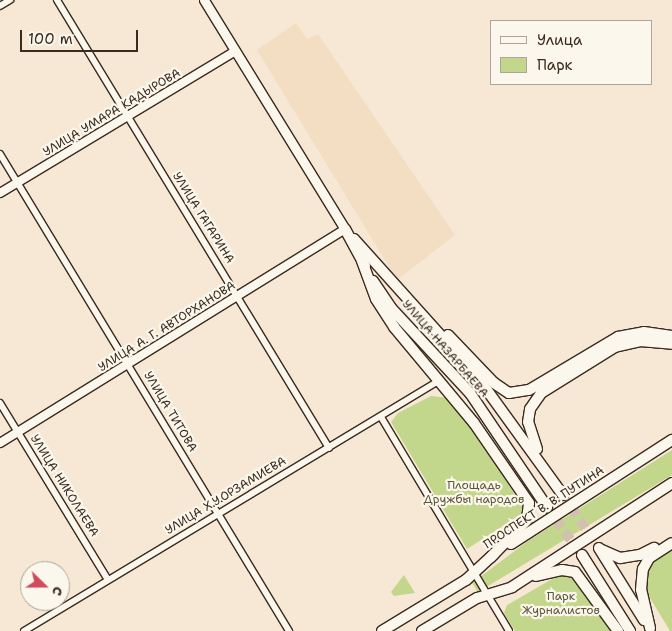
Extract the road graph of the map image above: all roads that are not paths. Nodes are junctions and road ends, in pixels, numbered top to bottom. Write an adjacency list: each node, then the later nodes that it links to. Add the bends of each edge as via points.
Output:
1 (10, 0): 4 (street)
2 (57, 0): 6 (street, УЛИЦА ГАГАРИНА)
3 (204, 0): 5 (main road, УЛИЦА НАЗАРБАЕВА)
4 (0, 6)
5 (235, 51): 6 (street, УЛИЦА УМАРА КАДЫРОВА); 10 (main road, УЛИЦА НАЗАРБАЕВА)
6 (128, 117): 8 (street, УЛИЦА УМАРА КАДЫРОВА); 12 (street, УЛИЦА ГАГАРИНА)
7 (0, 154): 8 (street, УЛИЦА ТИТОВА)
8 (18, 183): 9 (street, УЛИЦА УМАРА КАДЫРОВА); 16 (street, УЛИЦА ТИТОВА)
9 (0, 193)
10 (345, 229): 11 (main road, УЛИЦА НАЗАРБАЕВА); 12 (street, УЛИЦА А. Г. АВТОРХАНОВА); 13 (main road, УЛИЦА НАЗАРБАЕВА)
11 (362, 261): 17 (main road, via 384,312); 25 (main road, УЛИЦА НАЗАРБАЕВА, via 392,308 470,393)
12 (238, 296): 16 (street, УЛИЦА А. Г. АВТОРХАНОВА); 23 (street, УЛИЦА ГАГАРИНА)
13 (419, 309): 14 (main road, via 462,347 494,383 509,393 529,390 618,336 644,332); 15 (main road, УЛИЦА НАЗАРБАЕВА, via 499,405 563,495 529,430 534,400 615,347 640,341)
14 (672, 336)
15 (672, 344)
16 (129, 365): 20 (street, УЛИЦА А. Г. АВТОРХАНОВА); 26 (street, УЛИЦА ТИТОВА)
17 (439, 381): 19 (street, УЛИЦА Х.У.ОРЗАМИЕВА); 30 (main road, via 474,423 529,503 527,520)
18 (0, 403): 20 (street, УЛИЦА НИКОЛАЕВА)
19 (381, 417): 23 (street, УЛИЦА Х.У.ОРЗАМИЕВА); 31 (street)
20 (18, 432): 22 (street, УЛИЦА А. Г. АВТОРХАНОВА); 33 (street, УЛИЦА НИКОЛАЕВА)
21 (672, 440): 30 (main road, ПРОСПЕКТ В. В. ПУТИНА)
22 (0, 443)
23 (329, 448): 26 (street, УЛИЦА Х.У.ОРЗАМИЕВА)
24 (672, 483): 32 (main road)
25 (547, 507)
26 (217, 514): 33 (street, УЛИЦА Х.У.ОРЗАМИЕВА); 37 (street, УЛИЦА ТИТОВА)
27 (672, 536): 35 (main road, via 640,555 620,558 599,548)
28 (672, 544): 35 (main road, via 649,558 643,569 642,590)
29 (582, 555): 42 (main road)
30 (490, 558): 31 (main road, ПРОСПЕКТ В. В. ПУТИНА)
31 (474, 573): 34 (street); 38 (main road, ПРОСПЕКТ В. В. ПУТИНА)
32 (525, 579): 34 (main road); 41 (main road, via 562,570 575,572)
33 (108, 580): 36 (street, УЛИЦА Х.У.ОРЗАМИЕВА)
34 (488, 595): 39 (main road); 40 (street)
35 (651, 629)
36 (24, 631)
37 (289, 631)
38 (382, 631)
39 (422, 631)
40 (509, 631)
41 (618, 631)
42 (630, 631)

